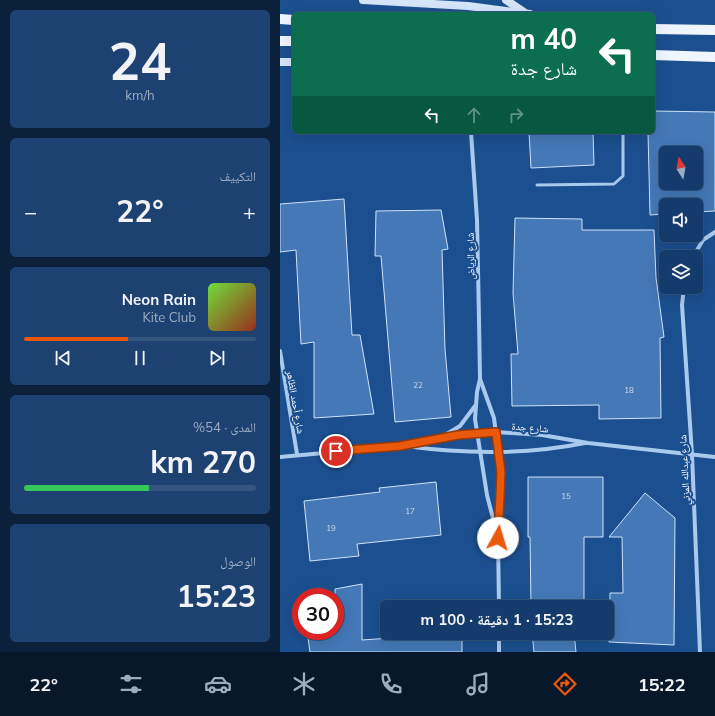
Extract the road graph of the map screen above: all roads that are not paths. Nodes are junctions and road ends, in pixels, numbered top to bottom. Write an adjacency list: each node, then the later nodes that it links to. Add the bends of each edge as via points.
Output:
1 (363, 0): 3 (street, via 468,6)
2 (506, 0): 4 (street)
3 (513, 12)
4 (525, 12)
5 (280, 19): 6 (main road)
6 (292, 20)
7 (655, 29): 8 (main road)
8 (715, 30)
9 (280, 41): 10 (main road)
10 (292, 41)
11 (655, 55): 12 (main road)
12 (715, 57)
13 (280, 62): 14 (street)
14 (292, 62)
15 (472, 134): 22 (street, شارع الرياض, via 477,220)
16 (623, 134): 17 (lane, via 624,176 614,184)
17 (537, 185)
18 (715, 232): 19 (street, via 703,240)
19 (697, 250)
20 (683, 294): 32 (street, شارع عبدالله المزني)
21 (280, 351): 31 (street, شارع أحمد الظاهر)
22 (480, 379): 23 (street, شارع الرياض); 25 (street, شارع الرياض, via 490,405)
23 (475, 406): 24 (street, شارع الرياض); 26 (street, via 460,426)
24 (477, 432): 25 (street, شارع جدة); 26 (street, شارع جدة); 29 (street, شارع الرياض)
25 (496, 432): 27 (street, شارع جدة, via 542,435); 30 (street, شارع الرياض)
26 (438, 438): 28 (street, شارع جدة)
27 (588, 443): 30 (street, شارع جدة, via 544,450); 32 (street, شارع جدة)
28 (400, 446): 29 (street, شارع جدة); 31 (street, شارع جدة)
29 (480, 452): 30 (street, شارع جدة); 35 (street, شارع الرياض, via 487,496)
30 (499, 452): 35 (street, شارع الرياض, via 501,495)
31 (297, 454): 33 (street, شارع جدة)
32 (692, 454): 34 (street, شارع جدة); 39 (street, شارع عبدالله المزني)
33 (280, 457)
34 (715, 457)
35 (498, 538): 36 (street, شارع الرياض)
36 (499, 600)
37 (499, 640): 38 (street)
38 (499, 652)
39 (700, 652)

